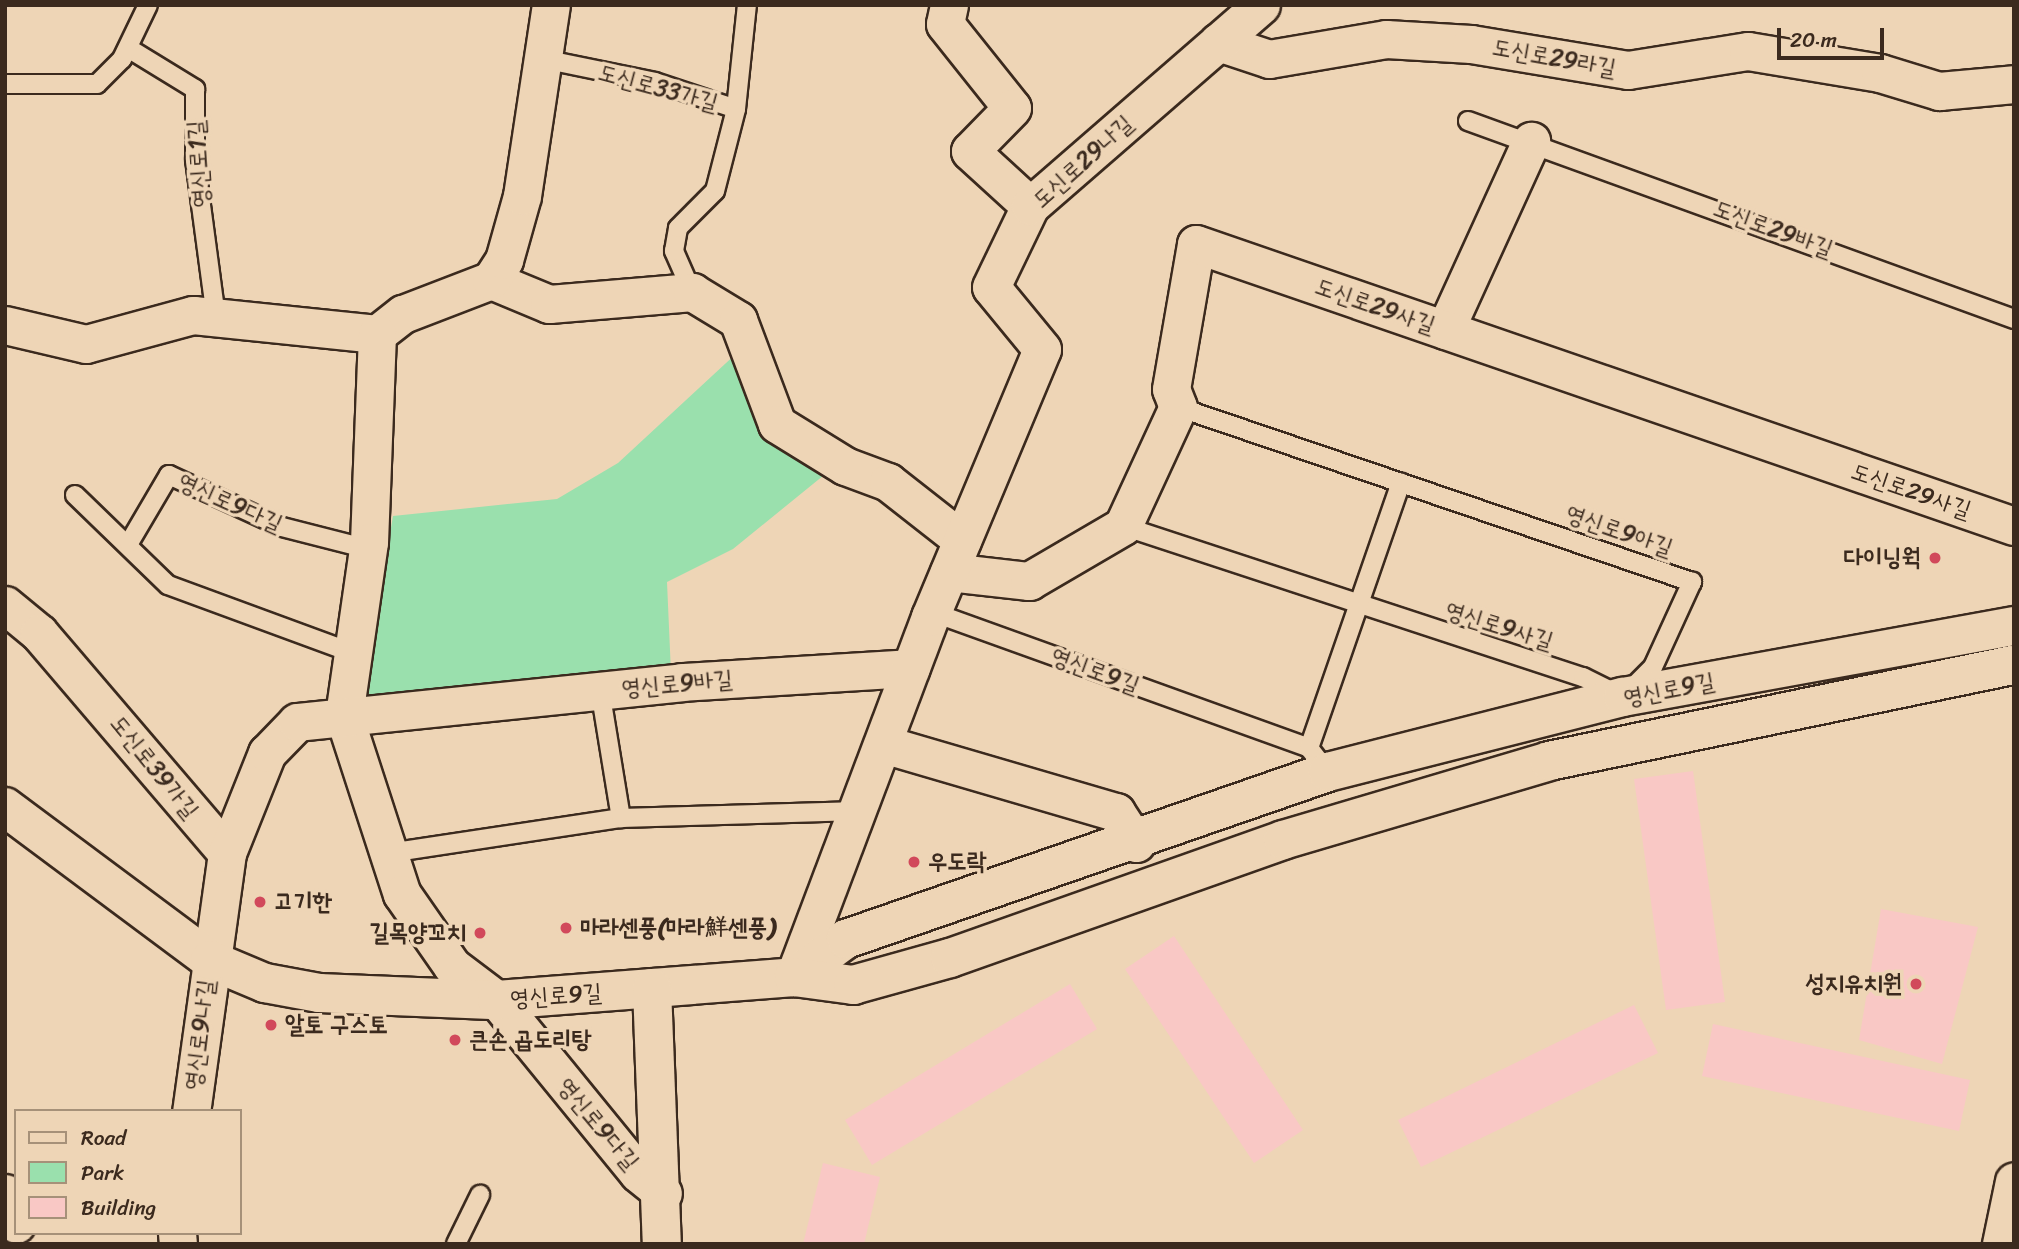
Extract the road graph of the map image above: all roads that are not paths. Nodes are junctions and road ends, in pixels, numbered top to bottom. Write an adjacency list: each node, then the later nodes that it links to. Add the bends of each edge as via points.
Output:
1 (148, 5): 7 (lane)
2 (551, 5): 8 (street)
3 (747, 5): 11 (lane)
4 (949, 5): 14 (street, via 945,24 1012,108 970,151)
5 (1261, 5): 6 (street, 도신로29나길)
6 (1218, 42): 10 (street, 도신로29라길, via 1269,59 1386,39 1471,44 1628,70 1748,51 1880,74 1939,91); 14 (street, 도신로29나길)
7 (128, 48): 9 (lane, via 97,84); 17 (lane, 영신로1길, via 195,89 195,160)
8 (543, 59): 11 (lane, 도신로33가길, via 655,82); 15 (street, via 522,196 504,260)
9 (5, 84)
10 (2014, 84)
11 (736, 108): 16 (lane, 도신로33가길, via 715,191 678,228 674,251)
12 (1468, 121): 13 (lane, 도신로29바길)
13 (1531, 141): 18 (lane, 도신로29바길); 20 (street)
14 (1030, 206): 29 (street, 도신로29나길, via 991,287 1042,349)
15 (491, 281): 16 (street, via 549,304); 21 (street, via 403,314)
16 (692, 292): 29 (street, via 738,320 777,424 845,466 888,482)
17 (216, 318): 19 (street, via 193,315 86,344); 21 (street)
18 (2014, 319)
19 (5, 325)
20 (1445, 330): 22 (street, 도신로29사길, via 1196,244 1171,389); 26 (street, 도신로29사길)
21 (377, 334): 28 (street, 영신로9다길)
22 (1178, 407): 23 (lane, 영신로9아길); 25 (street)
23 (1401, 482): 31 (lane); 38 (lane, 영신로9아길, via 1692,582 1653,667)
24 (75, 495): 27 (lane)
25 (1123, 526): 29 (street, via 1029,581); 31 (lane, 영신로9사길)
26 (2014, 526)
27 (129, 543): 28 (lane, 영신로9다길, via 169,475 282,527); 34 (lane, via 168,585)
28 (368, 550): 34 (street, 영신로9다길)
29 (956, 556): 32 (street)
30 (5, 606): 46 (street, 도신로39가길, via 39,633)
31 (1357, 608): 38 (lane, 영신로9사길, via 1583,677); 41 (lane)
32 (932, 612): 36 (street); 41 (lane, 영신로9길)
33 (2014, 626): 38 (street, 영신로9길)
34 (353, 653): 39 (street, 영신로9다길)
35 (2014, 665): 49 (street, via 1549,761 1283,840 950,958 853,985)
36 (911, 668): 37 (street, 영신로9바길); 40 (street)
37 (600, 690): 39 (street); 44 (lane, 영신로9바길)
38 (1623, 698): 41 (street, 영신로9길)
39 (344, 716): 46 (street, via 297,722 267,753); 47 (street, 영신로9다길)
40 (883, 744): 43 (street); 45 (street, via 1116,812)
41 (1318, 760): 45 (street, 영신로9길)
42 (5, 807): 48 (street, 영신로9길)
43 (859, 811): 44 (lane); 49 (street)
44 (621, 818): 47 (lane)
45 (1136, 843): 49 (street, 영신로9길, via 846,939)
46 (227, 853): 48 (street)
47 (389, 853): 51 (street, 영신로9다길, via 402,894 452,966)
48 (210, 960): 51 (street, 영신로9길, via 265,984 318,993); 52 (street, 영신로9나길)
49 (794, 977): 50 (street, 영신로9길)
50 (652, 988): 51 (street, 영신로9길); 54 (street)
51 (497, 1000): 54 (street, 영신로9다길, via 638,1173)
52 (191, 1109)
53 (2014, 1181): 60 (street)
54 (663, 1193): 59 (street)
55 (6, 1195): 57 (street)
56 (480, 1195): 58 (lane)
57 (14, 1218)
58 (456, 1244)
59 (662, 1244)
60 (2001, 1244)

